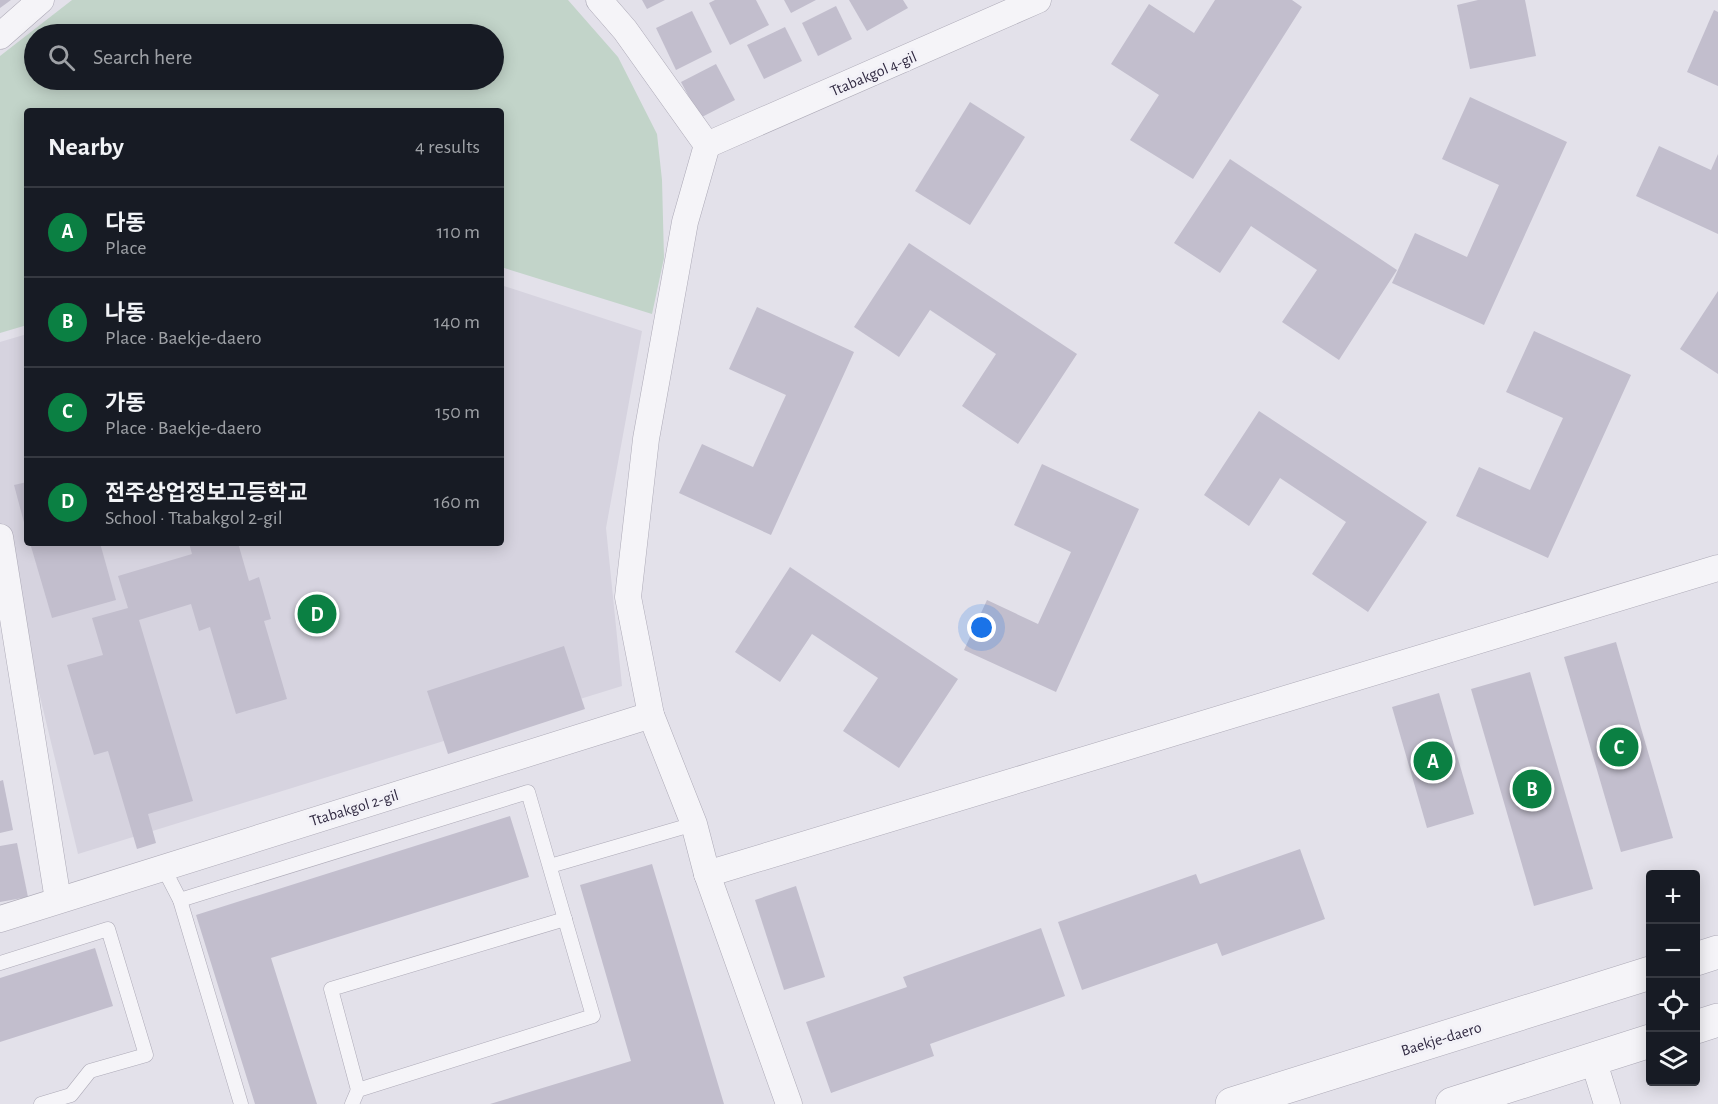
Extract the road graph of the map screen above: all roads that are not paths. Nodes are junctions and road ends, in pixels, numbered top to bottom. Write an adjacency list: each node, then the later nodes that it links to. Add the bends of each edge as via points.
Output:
1 (41, 0): 4 (street)
2 (599, 0): 5 (street)
3 (1038, 0): 5 (street, Ttabakgol 4-gil)
4 (0, 36)
5 (707, 145): 8 (street, via 685,222 646,439 628,597)
6 (1, 545): 13 (street)
7 (1718, 568): 12 (street)
8 (651, 715): 9 (street); 11 (street, Ttabakgol 2-gil)
9 (694, 824): 10 (lane); 12 (street)
10 (550, 866): 14 (lane, via 528,792); 16 (lane)
11 (163, 867): 13 (street, Ttabakgol 2-gil); 14 (lane)
12 (707, 874): 29 (street)
13 (57, 900): 15 (street, Ttabakgol 2-gil)
14 (180, 900): 27 (lane)
15 (0, 919)
16 (565, 919): 25 (lane, via 593,1016); 25 (lane, via 331,989)
17 (1718, 952): 18 (street)
18 (1700, 957)
19 (0, 963): 26 (lane, via 108,929 146,1055 90,1071 71,1095)
20 (1646, 974): 30 (street, Baekje-daero)
21 (1718, 1020): 22 (street)
22 (1700, 1025)
23 (1646, 1042): 24 (street)
24 (1593, 1059): 31 (street); 32 (street)
25 (358, 1090): 28 (lane)
26 (41, 1104)
27 (241, 1104)
28 (352, 1104)
29 (789, 1104)
30 (1232, 1104)
31 (1452, 1104)
32 (1607, 1104)

